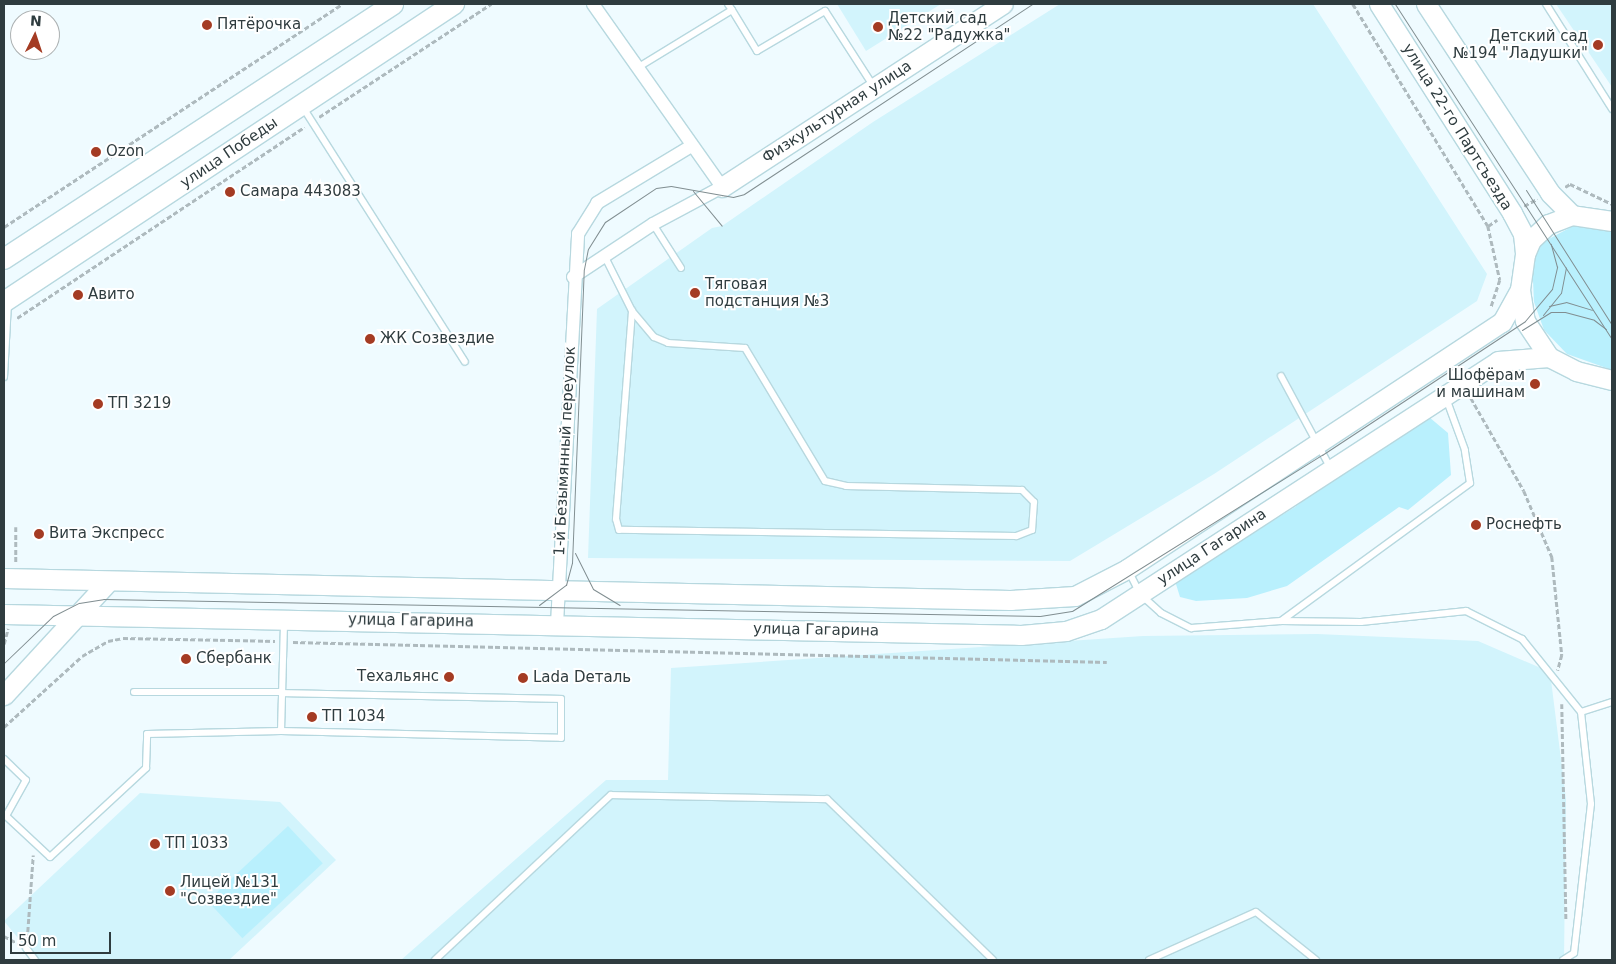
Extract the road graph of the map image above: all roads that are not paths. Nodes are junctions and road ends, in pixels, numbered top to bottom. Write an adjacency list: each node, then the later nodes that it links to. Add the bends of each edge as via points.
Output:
1 (393, 4): 21 (main road)
2 (454, 4): 13 (main road, улица Победы)
3 (592, 4): 10 (street)
4 (728, 4): 9 (lane)
5 (1003, 4): 11 (main road, Физкультурная улица)
6 (1379, 4): 19 (main road, улица 22-го Партсъезда, via 1512,213 1523,234)
7 (1426, 4): 16 (main road, via 1550,194)
8 (1546, 4): 12 (lane)
9 (732, 10): 10 (lane); 11 (lane, via 757,51 825,10)
10 (637, 68): 14 (street)
11 (874, 88): 15 (main road, Физкультурная улица)
12 (1612, 109)
13 (307, 113): 25 (main road, улица Победы); 28 (lane)
14 (690, 146): 15 (street); 23 (street, 1-й Безымянный переулок, via 589,211 575,248)
15 (722, 187): 18 (street)
16 (1572, 215): 17 (main road); 19 (main road, via 1548,224 1531,240)
17 (1612, 221)
18 (653, 224): 20 (street); 22 (lane)
19 (1525, 254): 24 (main road)
20 (605, 257): 23 (street); 26 (lane)
21 (4, 259)
22 (681, 268)
23 (573, 277): 38 (street, 1-й Безымянный переулок)
24 (1520, 290): 27 (main road, via 1525,321); 33 (main road, улица Гагарина, via 1502,322)
25 (5, 297): 29 (lane)
26 (632, 311): 26 (lane, via 661,341 745,348 825,481 840,486 1022,490 1034,502 1032,530 1016,536 619,530 616,519)
27 (1549, 357): 31 (main road, via 1576,371); 32 (main road, улица Гагарина, via 1498,361)
28 (466, 362)
29 (4, 376)
30 (1281, 376): 33 (lane)
31 (1611, 381)
32 (1446, 396): 34 (main road, улица Гагарина); 43 (lane, via 1465,450 1470,483)
33 (1316, 445): 34 (lane); 35 (main road, улица Гагарина)
34 (1332, 470): 39 (main road, улица Гагарина)
35 (1127, 569): 38 (main road, улица Гагарина, via 1075,596 1037,600); 39 (lane)
36 (4, 578): 37 (main road, улица Гагарина)
37 (108, 582): 38 (main road, улица Гагарина); 41 (main road)
38 (559, 591): 44 (street, 1-й Безымянный переулок)
39 (1140, 594): 43 (lane, via 1161,614 1191,628); 44 (main road, улица Гагарина, via 1086,626 1020,635)
40 (4, 614): 41 (main road, улица Гагарина)
41 (76, 617): 42 (main road, улица Гагарина); 47 (main road)
42 (284, 618): 44 (main road, улица Гагарина); 46 (lane)
43 (1281, 621): 49 (lane, via 1361,622 1466,611 1522,639)
44 (557, 624)
45 (134, 692): 46 (lane)
46 (282, 692): 50 (lane); 50 (lane, via 562,700 561,738)
47 (4, 695)
48 (1612, 702): 49 (lane)
49 (1581, 712): 58 (lane, via 1591,804 1574,953)
50 (281, 731): 51 (lane, via 147,734 146,768 50,857 6,816 26,780)
51 (4, 759)
52 (26, 948): 53 (lane)
53 (35, 960)
54 (435, 960): 55 (lane, via 611,795 827,798)
55 (993, 960)
56 (1149, 960): 57 (lane, via 1256,912)
57 (1316, 960)
58 (1563, 960)

